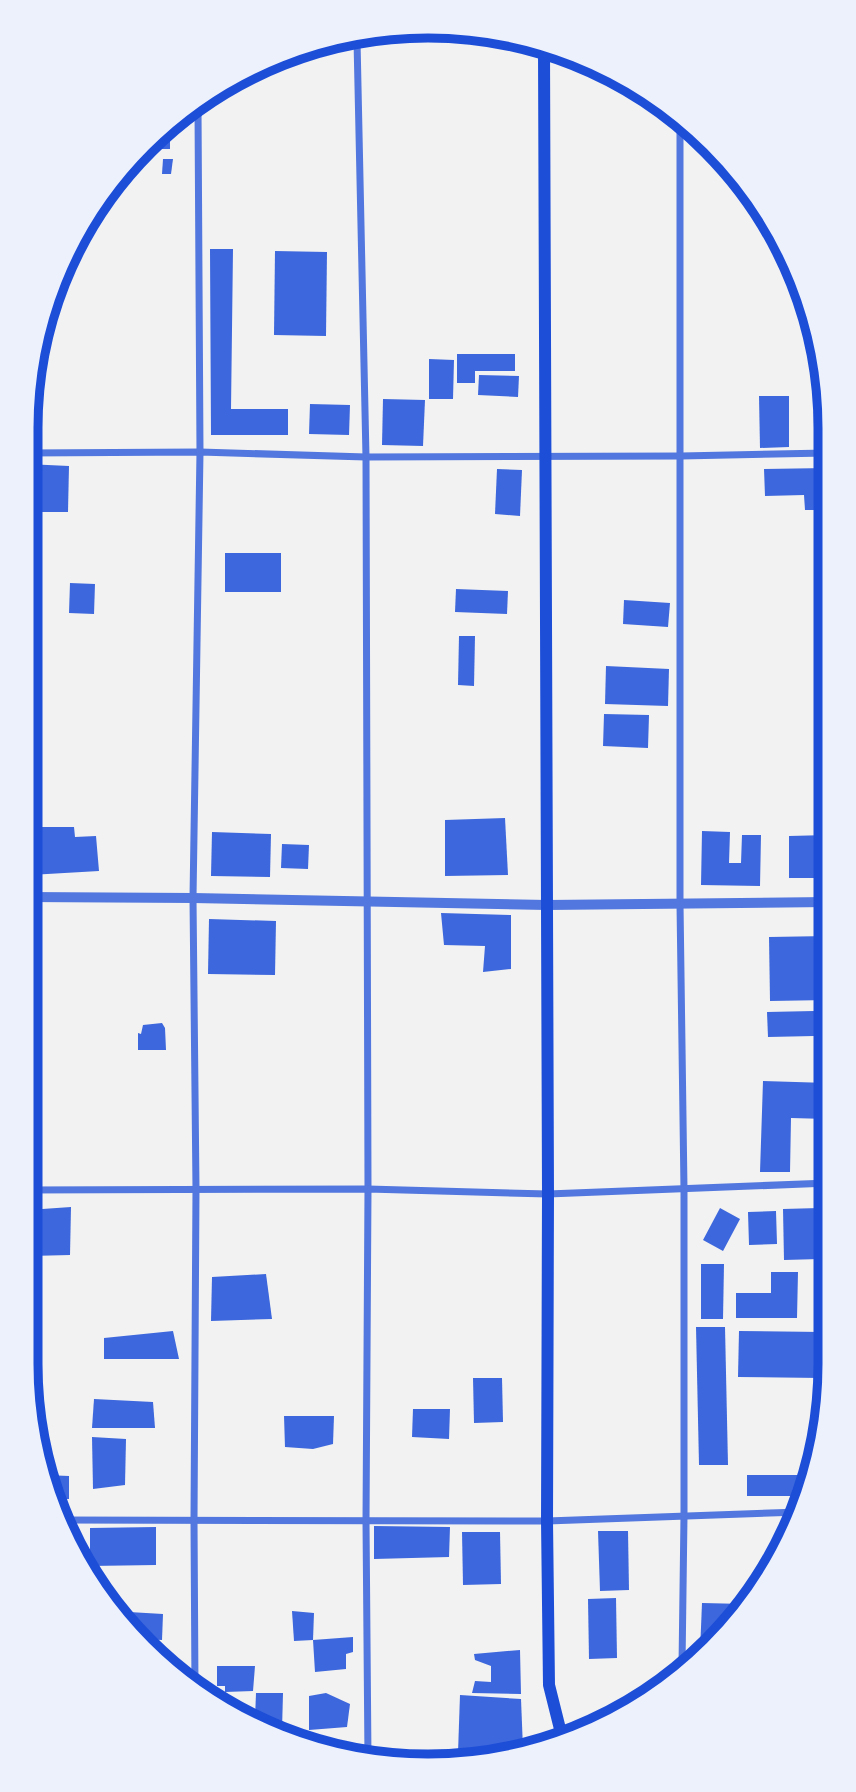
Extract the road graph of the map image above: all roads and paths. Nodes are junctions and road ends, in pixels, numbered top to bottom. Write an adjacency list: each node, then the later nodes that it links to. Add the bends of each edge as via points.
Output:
1 (357, 45): 10 (street)
2 (544, 56): 8 (main road)
3 (198, 114): 5 (street)
4 (680, 131): 9 (street)
5 (200, 452): 6 (street); 10 (street); 12 (street)
6 (38, 453)
7 (818, 453): 9 (street)
8 (545, 456): 9 (street); 10 (street); 16 (main road)
9 (681, 456): 15 (street)
10 (366, 457): 13 (street)
11 (38, 897): 12 (street)
12 (193, 898): 13 (street); 18 (street)
13 (366, 902): 16 (street); 19 (street)
14 (818, 902): 15 (street)
15 (680, 904): 16 (street); 20 (street)
16 (547, 905): 22 (main road)
17 (818, 1183): 20 (street)
18 (196, 1189): 19 (street); 21 (street); 26 (street)
19 (368, 1189): 22 (street); 27 (street)
20 (684, 1189): 22 (street); 24 (street)
21 (38, 1190)
22 (548, 1194): 28 (main road)
23 (788, 1512): 24 (street)
24 (684, 1516): 28 (street); 29 (street)
25 (71, 1520): 26 (street)
26 (194, 1520): 27 (street); 30 (street)
27 (366, 1521): 28 (street); 32 (street)
28 (547, 1521): 31 (main road, via 549,1685)
29 (682, 1659)
30 (195, 1676)
31 (560, 1730)
32 (368, 1749)

